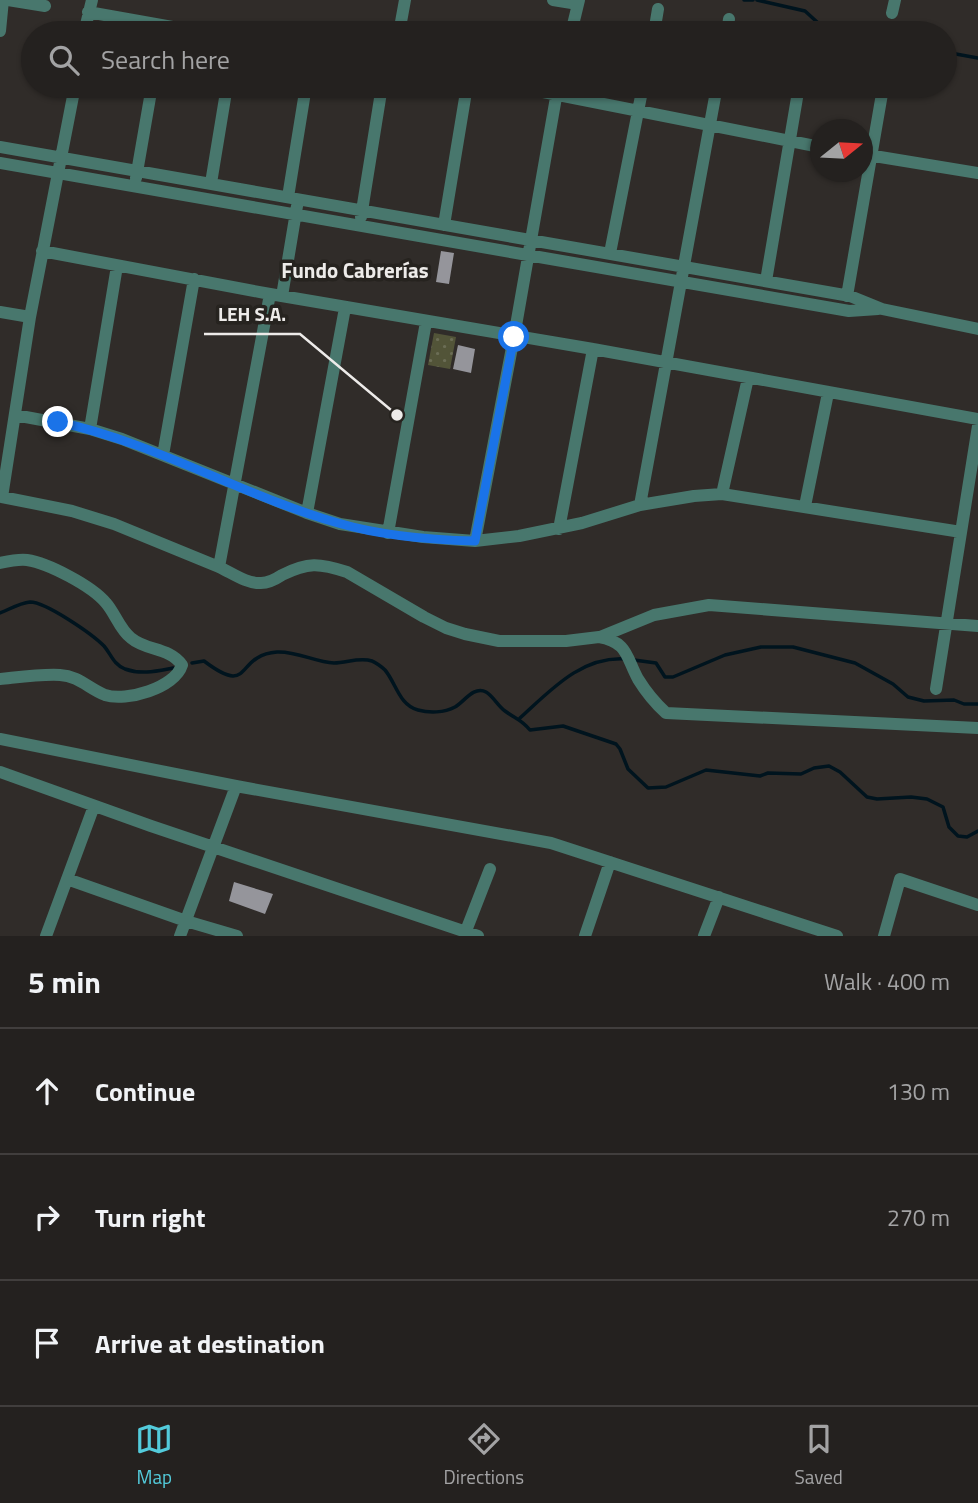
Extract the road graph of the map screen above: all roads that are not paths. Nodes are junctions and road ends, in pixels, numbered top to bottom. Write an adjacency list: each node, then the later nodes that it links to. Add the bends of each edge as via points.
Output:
1 (5, 0): 5 (street); 12 (street)
2 (405, 0): 9 (street)
3 (553, 0): 4 (street)
4 (578, 2): 10 (street)
5 (45, 6)
6 (90, 6): 8 (street)
7 (658, 9): 11 (street)
8 (137, 21)
9 (401, 21)
10 (574, 21)
11 (656, 21)
12 (0, 31)
13 (73, 98): 32 (street)
14 (150, 98): 34 (street)
15 (225, 98): 38 (street)
16 (305, 98): 40 (street)
17 (380, 98): 41 (street)
18 (465, 98): 43 (street)
19 (556, 98): 45 (street)
20 (590, 98): 25 (street)
21 (641, 98): 25 (street)
22 (715, 98): 26 (street)
23 (797, 98): 28 (street)
24 (881, 98): 27 (street)
25 (639, 110): 26 (street); 47 (street)
26 (710, 125): 28 (street); 50 (street)
27 (873, 130)
28 (789, 141): 29 (street); 52 (street)
29 (810, 145)
30 (0, 147): 32 (street)
31 (873, 156): 36 (street)
32 (62, 158): 34 (street); 35 (street)
33 (0, 163): 35 (street)
34 (137, 170): 38 (street); 39 (street)
35 (59, 173): 39 (street); 46 (street)
36 (978, 173)
37 (863, 182): 55 (street)
38 (211, 183): 40 (street)
39 (134, 186): 42 (street)
40 (293, 198): 41 (street); 42 (street)
41 (362, 210): 43 (street); 44 (street)
42 (295, 214): 44 (street); 54 (street)
43 (444, 225): 45 (street)
44 (360, 226): 48 (street)
45 (531, 239): 47 (street); 48 (street)
46 (42, 251): 49 (street); 59 (street)
47 (610, 253): 50 (street)
48 (528, 256): 53 (street); 62 (street)
49 (117, 266): 51 (street); 70 (street)
50 (683, 267): 52 (street); 53 (street)
51 (194, 279): 54 (street); 71 (street)
52 (766, 281): 55 (street)
53 (680, 282): 57 (street, via 849,311); 64 (street)
54 (276, 295): 56 (street); 72 (street)
55 (847, 296): 57 (street)
56 (345, 308): 60 (street); 76 (street)
57 (882, 309): 61 (street)
58 (0, 312): 59 (street)
59 (30, 317): 67 (street)
60 (426, 322): 62 (street); 79 (street)
61 (978, 329)
62 (514, 337): 63 (street); 80 (street)
63 (593, 349): 64 (street); 77 (street)
64 (665, 363): 65 (street); 74 (street)
65 (748, 378): 66 (street); 73 (street)
66 (828, 393): 68 (street); 75 (street)
67 (15, 415): 70 (street); 82 (street, via 2,497 72,511)
68 (978, 419)
69 (978, 426): 78 (street)
70 (90, 429): 71 (street)
71 (163, 455): 72 (street)
72 (234, 484): 76 (street); 82 (street)
73 (722, 494): 74 (street); 75 (street)
74 (640, 505): 77 (street)
75 (805, 506): 78 (street)
76 (307, 513): 79 (street)
77 (559, 529): 80 (street)
78 (961, 532): 83 (street)
79 (388, 533): 80 (street)
80 (475, 541)
81 (0, 563): 86 (street, via 36,562 74,580 98,594 130,638 167,652 182,666 165,683 124,697 108,696 74,677)
82 (219, 567): 85 (street, via 264,584 310,564 331,567 446,628 484,639 539,642)
83 (946, 624): 84 (street); 85 (street, via 709,605 654,615); 87 (street)
84 (978, 626)
85 (599, 637): 88 (street, via 622,646 638,678 666,713)
86 (0, 679)
87 (936, 689)
88 (978, 728)
89 (0, 739): 91 (street)
90 (0, 772): 92 (street)
91 (236, 786): 93 (street); 94 (street, via 551,843)
92 (94, 806): 93 (street); 96 (street)
93 (213, 847): 99 (street); 100 (street)
94 (610, 862): 97 (street); 104 (street)
95 (489, 869): 100 (street)
96 (67, 879): 99 (street); 101 (street)
97 (719, 897): 105 (street); 106 (street)
98 (978, 905): 107 (street, via 900,879)
99 (186, 921): 102 (street); 103 (street)
100 (469, 935)
101 (46, 936)
102 (180, 936)
103 (237, 936)
104 (585, 936)
105 (704, 936)
106 (837, 936)
107 (884, 936)

